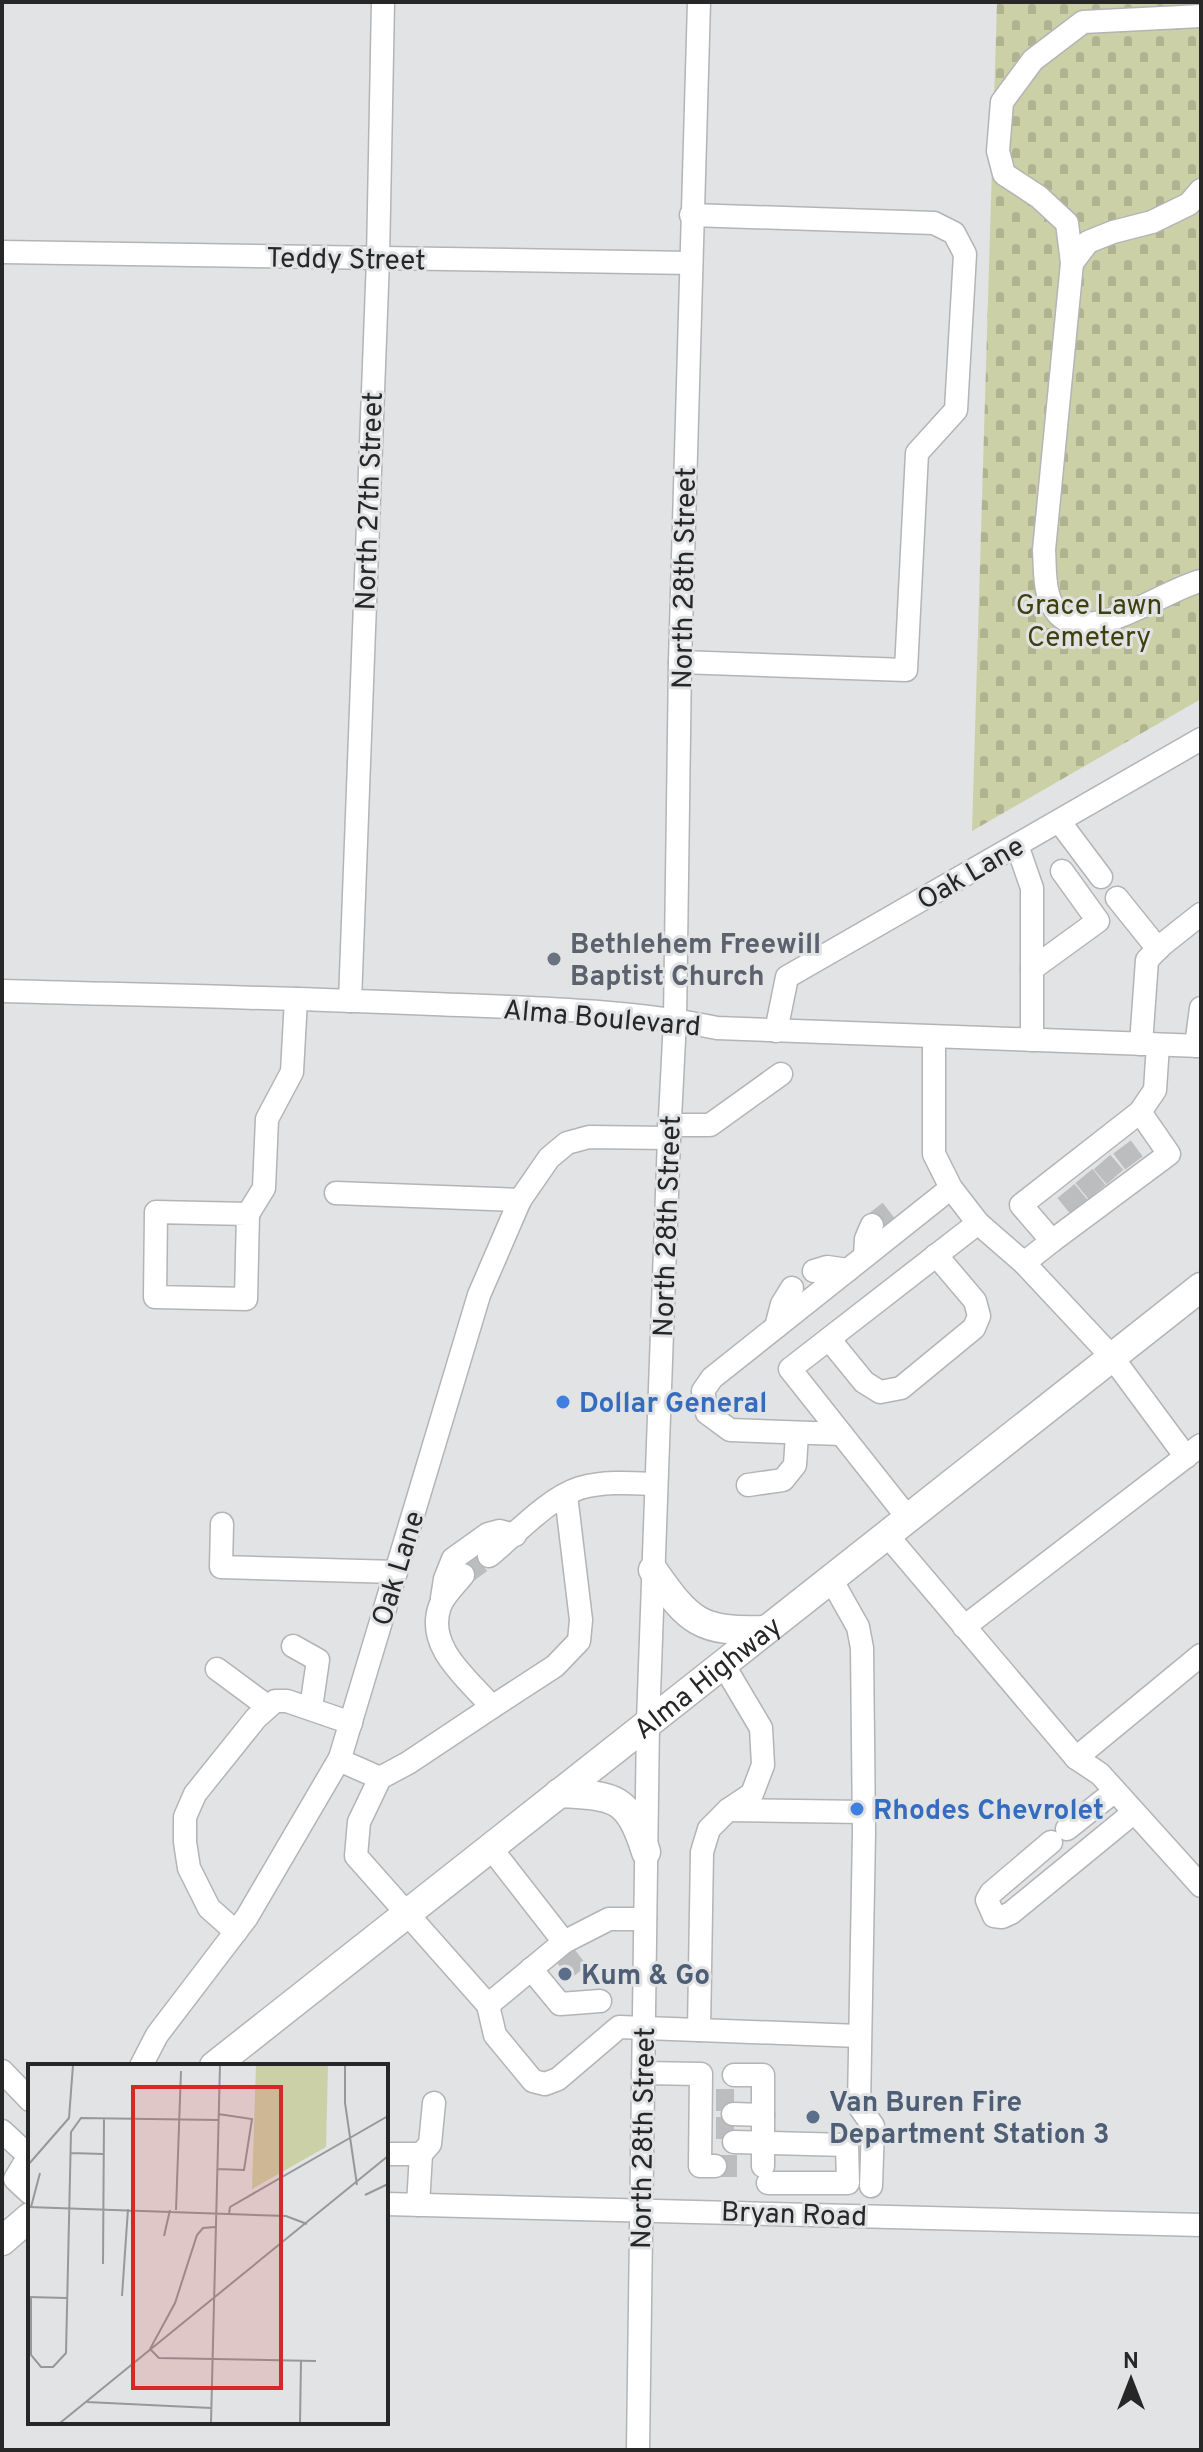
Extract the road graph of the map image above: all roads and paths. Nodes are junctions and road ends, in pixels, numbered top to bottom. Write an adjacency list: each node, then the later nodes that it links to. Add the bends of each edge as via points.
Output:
1 (383, 2): 7 (street, North 27th Street)
2 (699, 2): 5 (street, North 28th Street)
3 (1201, 16): 9 (street, via 1083,22 1033,60 1002,102 998,151 1004,174 1067,223)
4 (1197, 198): 9 (street, via 1152,222 1088,242)
5 (691, 215): 8 (street, North 28th Street); 11 (street, via 934,223 954,233 965,254 956,410 917,453 906,670)
6 (2, 252): 7 (street, Teddy Street)
7 (378, 259): 8 (street, Teddy Street); 25 (street, North 27th Street)
8 (691, 263): 11 (street, North 28th Street)
9 (1072, 263): 10 (street, via 1044,550 1047,594 1057,613 1074,624 1102,623)
10 (1201, 581)
11 (680, 662): 27 (street, North 28th Street)
12 (1201, 739): 13 (street, Oak Lane)
13 (1059, 821): 14 (street, Oak Lane); 15 (street)
14 (1017, 845): 18 (street); 28 (street, Oak Lane, via 787,977)
15 (1086, 856): 16 (street); 17 (street)
16 (1062, 871): 18 (street); 22 (street, via 1098,921)
17 (1101, 877)
18 (1032, 888): 22 (street)
19 (1117, 898): 21 (street)
20 (1201, 914): 21 (street)
21 (1158, 949): 31 (street, via 1147,960)
22 (1032, 969): 30 (street)
23 (2, 991): 24 (street, Alma Boulevard)
24 (296, 999): 25 (street, Alma Boulevard); 45 (street, via 292,1072 267,1119 264,1188)
25 (350, 1001): 27 (street, Alma Boulevard, via 602,1011)
26 (1201, 1008): 32 (street)
27 (675, 1020): 28 (street, Alma Boulevard); 35 (street, North 28th Street)
28 (776, 1031): 29 (street, Alma Boulevard)
29 (934, 1037): 30 (street, Alma Boulevard); 39 (street, via 934,1154)
30 (1032, 1040): 31 (street, Alma Boulevard)
31 (1150, 1044): 32 (street, Alma Boulevard); 34 (street, via 1155,1090)
32 (1198, 1046)
33 (781, 1074): 35 (street, Oak Lane, via 710,1125)
34 (1140, 1112): 36 (street); 36 (street, via 1169,1154)
35 (669, 1132): 42 (street, Oak Lane, via 567,1143 549,1158); 61 (street, North 28th Street)
36 (1128, 1155): 37 (street); 37 (street)
37 (1108, 1169): 38 (street); 38 (street)
38 (1090, 1183): 41 (street); 41 (street)
39 (951, 1188): 44 (street); 46 (street)
40 (336, 1193): 42 (street)
41 (1072, 1198): 48 (street); 48 (street, via 1021,1205)
42 (520, 1200): 69 (street, Oak Lane, via 479,1295)
43 (894, 1208): 44 (street)
44 (924, 1210): 50 (street)
45 (248, 1214): 45 (street, via 246,1299 155,1297 156,1212)
46 (978, 1223): 49 (street); 51 (street)
47 (872, 1225): 50 (street)
48 (1052, 1241): 51 (street)
49 (936, 1255): 56 (street); 56 (street, via 975,1301 979,1316 974,1328 901,1388 880,1392 864,1382)
50 (857, 1263): 52 (street); 55 (street)
51 (1024, 1263): 57 (street)
52 (814, 1271)
53 (1201, 1287): 57 (main road, Alma Highway)
54 (792, 1288): 55 (street)
55 (776, 1327): 58 (street, via 712,1378 703,1391 707,1413 730,1430)
56 (829, 1339): 59 (street, via 790,1369)
57 (1112, 1357): 60 (street); 65 (main road, Alma Highway)
58 (797, 1434): 59 (street); 62 (street, via 795,1465 783,1480)
59 (841, 1434): 65 (street)
60 (1194, 1451): 73 (street)
61 (656, 1484): 63 (street, via 607,1483); 68 (street, North 28th Street)
62 (748, 1485)
63 (566, 1495): 66 (street); 80 (street, via 579,1641 555,1666)
64 (222, 1524): 69 (street, via 221,1567)
65 (897, 1527): 71 (main road, Alma Highway); 73 (street)
66 (515, 1535): 67 (street); 72 (street, via 488,1534 453,1559)
67 (489, 1556)
68 (653, 1570): 74 (main road, via 702,1625); 82 (street, North 28th Street)
69 (396, 1572): 83 (street, Oak Lane)
70 (463, 1575): 72 (street)
71 (831, 1579): 74 (main road, Alma Highway); 90 (street, via 858,1627 862,1648)
72 (441, 1603): 80 (street, via 436,1621 442,1650)
73 (964, 1627): 84 (street)
74 (766, 1630): 77 (main road, Alma Highway)
75 (293, 1646): 81 (street, via 318,1660)
76 (1201, 1655): 84 (street)
77 (723, 1664): 82 (main road, Alma Highway); 89 (street, via 761,1728 763,1765 752,1794)
78 (217, 1669): 79 (street)
79 (267, 1706): 81 (street, via 287,1701); 97 (street, via 195,1794 185,1817 187,1855 197,1888 209,1908)
80 (492, 1707): 86 (street)
81 (311, 1708): 83 (street)
82 (648, 1722): 88 (main road, Alma Highway); 93 (street, North 28th Street)
83 (351, 1723): 85 (street, Oak Lane)
84 (1076, 1758): 87 (street)
85 (339, 1760): 86 (street); 97 (street, Oak Lane)
86 (380, 1778): 95 (street, via 359,1822 356,1856)
87 (1115, 1791): 91 (street); 91 (street, via 991,1893 987,1900 994,1916 1011,1913)
88 (559, 1793): 92 (main road, Alma Highway); 93 (main road, via 602,1795 625,1807 637,1822)
89 (728, 1810): 90 (street); 105 (street, via 709,1829 702,1852)
90 (864, 1812): 106 (street)
91 (1133, 1813): 94 (street)
92 (490, 1847): 95 (main road, Alma Highway); 98 (street)
93 (646, 1852): 96 (street, North 28th Street)
94 (1201, 1886)
95 (407, 1915): 102 (street); 108 (main road, Alma Highway)
96 (645, 1919): 98 (street, via 609,1919); 104 (street, North 28th Street)
97 (236, 1932): 107 (street, Oak Lane, via 157,2035)
98 (563, 1948): 99 (street)
99 (531, 1969): 101 (street, via 560,2004); 102 (street)
100 (585, 1981): 101 (street)
101 (600, 2001): 103 (street)
102 (488, 2005): 103 (street, via 495,2035 533,2081 545,2084)
103 (619, 2027): 104 (street)
104 (644, 2027): 105 (street); 110 (street, North 28th Street)
105 (699, 2030): 106 (street)
106 (859, 2036): 124 (street, via 859,2106 873,2126)
107 (142, 2064)
108 (217, 2064)
109 (2, 2071): 111 (street)
110 (643, 2073): 113 (street); 127 (street, North 28th Street)
111 (28, 2098)
112 (434, 2103): 118 (street, via 430,2144)
113 (717, 2108): 114 (street); 114 (street, via 763,2075); 120 (street, via 700,2166)
114 (763, 2115): 121 (street); 122 (street, via 847,2145 848,2183)
115 (2, 2131): 116 (street)
116 (28, 2154)
117 (388, 2154): 118 (street)
118 (421, 2154): 126 (street)
119 (28, 2157): 123 (street)
120 (715, 2166)
121 (758, 2172): 122 (street); 128 (street)
122 (816, 2183): 129 (street)
123 (16, 2185)
124 (871, 2186)
125 (388, 2204): 126 (street, Bryan Road)
126 (418, 2205): 127 (street, Bryan Road)
127 (641, 2209): 128 (street, Bryan Road); 133 (street, North 28th Street)
128 (767, 2212): 129 (street, Bryan Road)
129 (816, 2214): 131 (street, Bryan Road)
130 (28, 2219): 132 (main road)
131 (1201, 2225)
132 (2, 2241)
133 (638, 2450)

